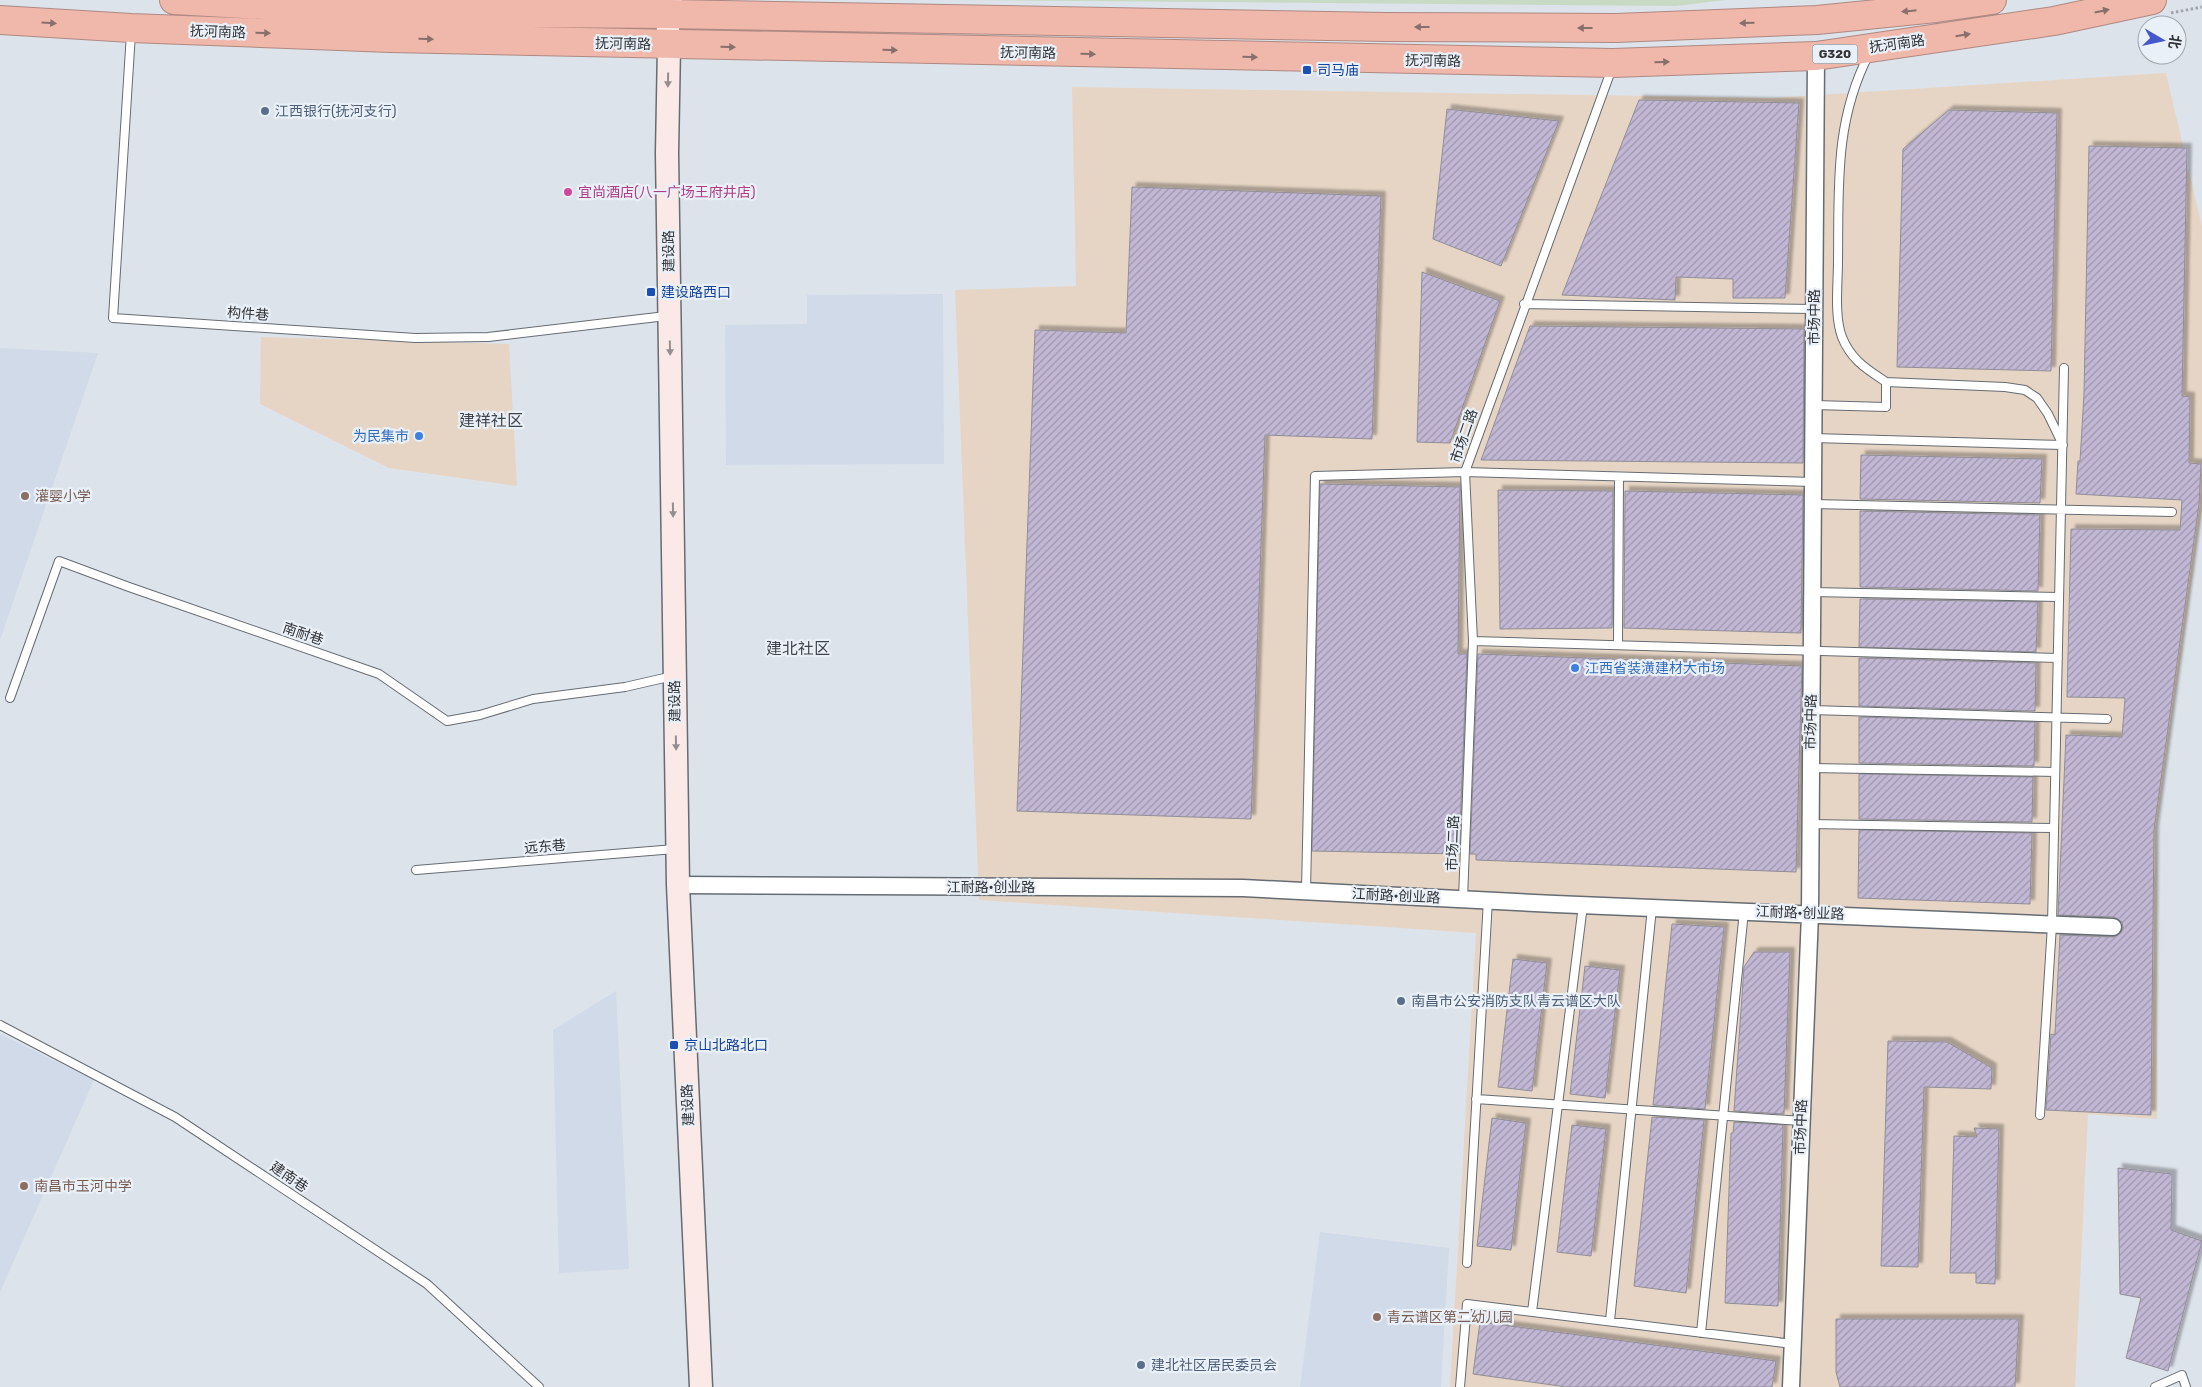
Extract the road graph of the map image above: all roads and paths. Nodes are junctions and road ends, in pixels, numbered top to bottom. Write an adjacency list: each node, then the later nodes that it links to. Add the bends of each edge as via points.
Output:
1 (174, 0): 5 (highway, 抚河南路, via 387,12)
2 (732, 0): 6 (highway)
3 (1992, 0): 6 (highway, 抚河南路, one-way to 6, via 1817,20 1616,28)
4 (2152, 0): 10 (highway, 抚河南路 / G320, one-way to 4, via 2054,21)
5 (678, 7): 6 (highway, 抚河南路); 9 (main road, 建设路)
6 (763, 16)
7 (0, 20): 8 (highway, 抚河南路, one-way to 8)
8 (131, 28): 9 (highway, 抚河南路, one-way to 9); 15 (lane, 构件巷, via 113,318 424,338 488,337)
9 (674, 46): 12 (highway, 抚河南路, one-way to 12); 15 (main road, 建设路, one-way to 15, via 667,153)
10 (1872, 48): 11 (highway, 抚河南路 / G320); 17 (lane, via 1845,114 1839,154 1838,305 1842,337 1858,363)
11 (1816, 56): 12 (highway, 抚河南路 / G320, one-way to 11); 14 (street, 市场中路)
12 (1613, 64): 13 (lane, 市场二路)
13 (1524, 304): 14 (lane); 21 (lane, 市场二路)
14 (1814, 309): 18 (street, 市场中路)
15 (670, 315): 33 (main road, 建设路, one-way to 33)
16 (2064, 368): 20 (lane)
17 (1886, 382): 18 (lane, via 1886,407); 20 (lane, via 2025,390 2037,398)
18 (1814, 404): 19 (street, 市场中路)
19 (1813, 438): 20 (lane); 23 (street, 市场中路)
20 (2063, 445): 25 (lane)
21 (1465, 472): 22 (lane); 29 (lane, 市场二路); 45 (lane, via 1315,476)
22 (1619, 476): 23 (lane); 30 (lane)
23 (1813, 482): 24 (street, 市场中路)
24 (1813, 504): 25 (lane); 27 (street, 市场中路)
25 (2061, 510): 26 (lane); 28 (lane)
26 (2172, 512)
27 (1812, 592): 28 (lane); 31 (street, 市场中路)
28 (2059, 597): 32 (lane)
29 (1473, 641): 30 (lane); 46 (lane, 市场二路)
30 (1618, 645): 31 (lane)
31 (1812, 650): 32 (lane); 35 (street, 市场中路)
32 (2058, 658): 36 (lane)
33 (675, 676): 34 (lane, 南耐巷, via 625,687 533,699 480,715 446,721 379,674 59,561); 42 (main road, 建设路, one-way to 42)
34 (10, 698)
35 (1812, 710): 36 (lane); 38 (street, 市场中路)
36 (2056, 717): 37 (lane); 39 (lane)
37 (2107, 719)
38 (1811, 768): 39 (lane); 40 (street, 市场中路)
39 (2055, 772): 41 (lane)
40 (1810, 824): 41 (lane); 51 (street, 市场中路)
41 (2054, 828): 52 (lane)
42 (677, 848): 43 (lane, 远东巷); 44 (main road, 建设路)
43 (416, 870)
44 (678, 885): 45 (street, 江耐路·创业路); 66 (main road, 建设路)
45 (1306, 891): 46 (street, 江耐路·创业路)
46 (1464, 899): 47 (street, 江耐路·创业路)
47 (1488, 900): 48 (street, 江耐路·创业路); 55 (lane)
48 (1583, 905): 49 (street, 江耐路·创业路); 56 (lane)
49 (1652, 908): 50 (street, 江耐路·创业路); 57 (lane)
50 (1744, 911): 51 (street, 江耐路·创业路); 59 (lane)
51 (1810, 914): 52 (street, 江耐路·创业路); 60 (street, 市场中路)
52 (2052, 925): 53 (street, 江耐路·创业路); 58 (lane)
53 (2113, 927)
54 (0, 1025): 67 (lane, 建南巷, via 175,1117 419,1279)
55 (1476, 1100): 56 (lane); 61 (lane)
56 (1558, 1105): 57 (lane); 62 (lane)
57 (1632, 1110): 59 (lane); 63 (lane)
58 (2040, 1115)
59 (1724, 1116): 60 (lane); 64 (lane)
60 (1802, 1121): 65 (street, 市场中路)
61 (1466, 1262)
62 (1532, 1312): 63 (lane); 70 (lane, via 1468,1304)
63 (1610, 1321): 64 (lane)
64 (1701, 1333): 65 (lane)
65 (1792, 1344): 71 (street, 市场中路)
66 (699, 1350): 68 (main road); 69 (main road, 建设路)
67 (540, 1387)
68 (690, 1387)
69 (701, 1387)
70 (1460, 1387)
71 (1791, 1387)
72 (2155, 1387): 73 (lane, via 2182,1375)
73 (2186, 1387)

